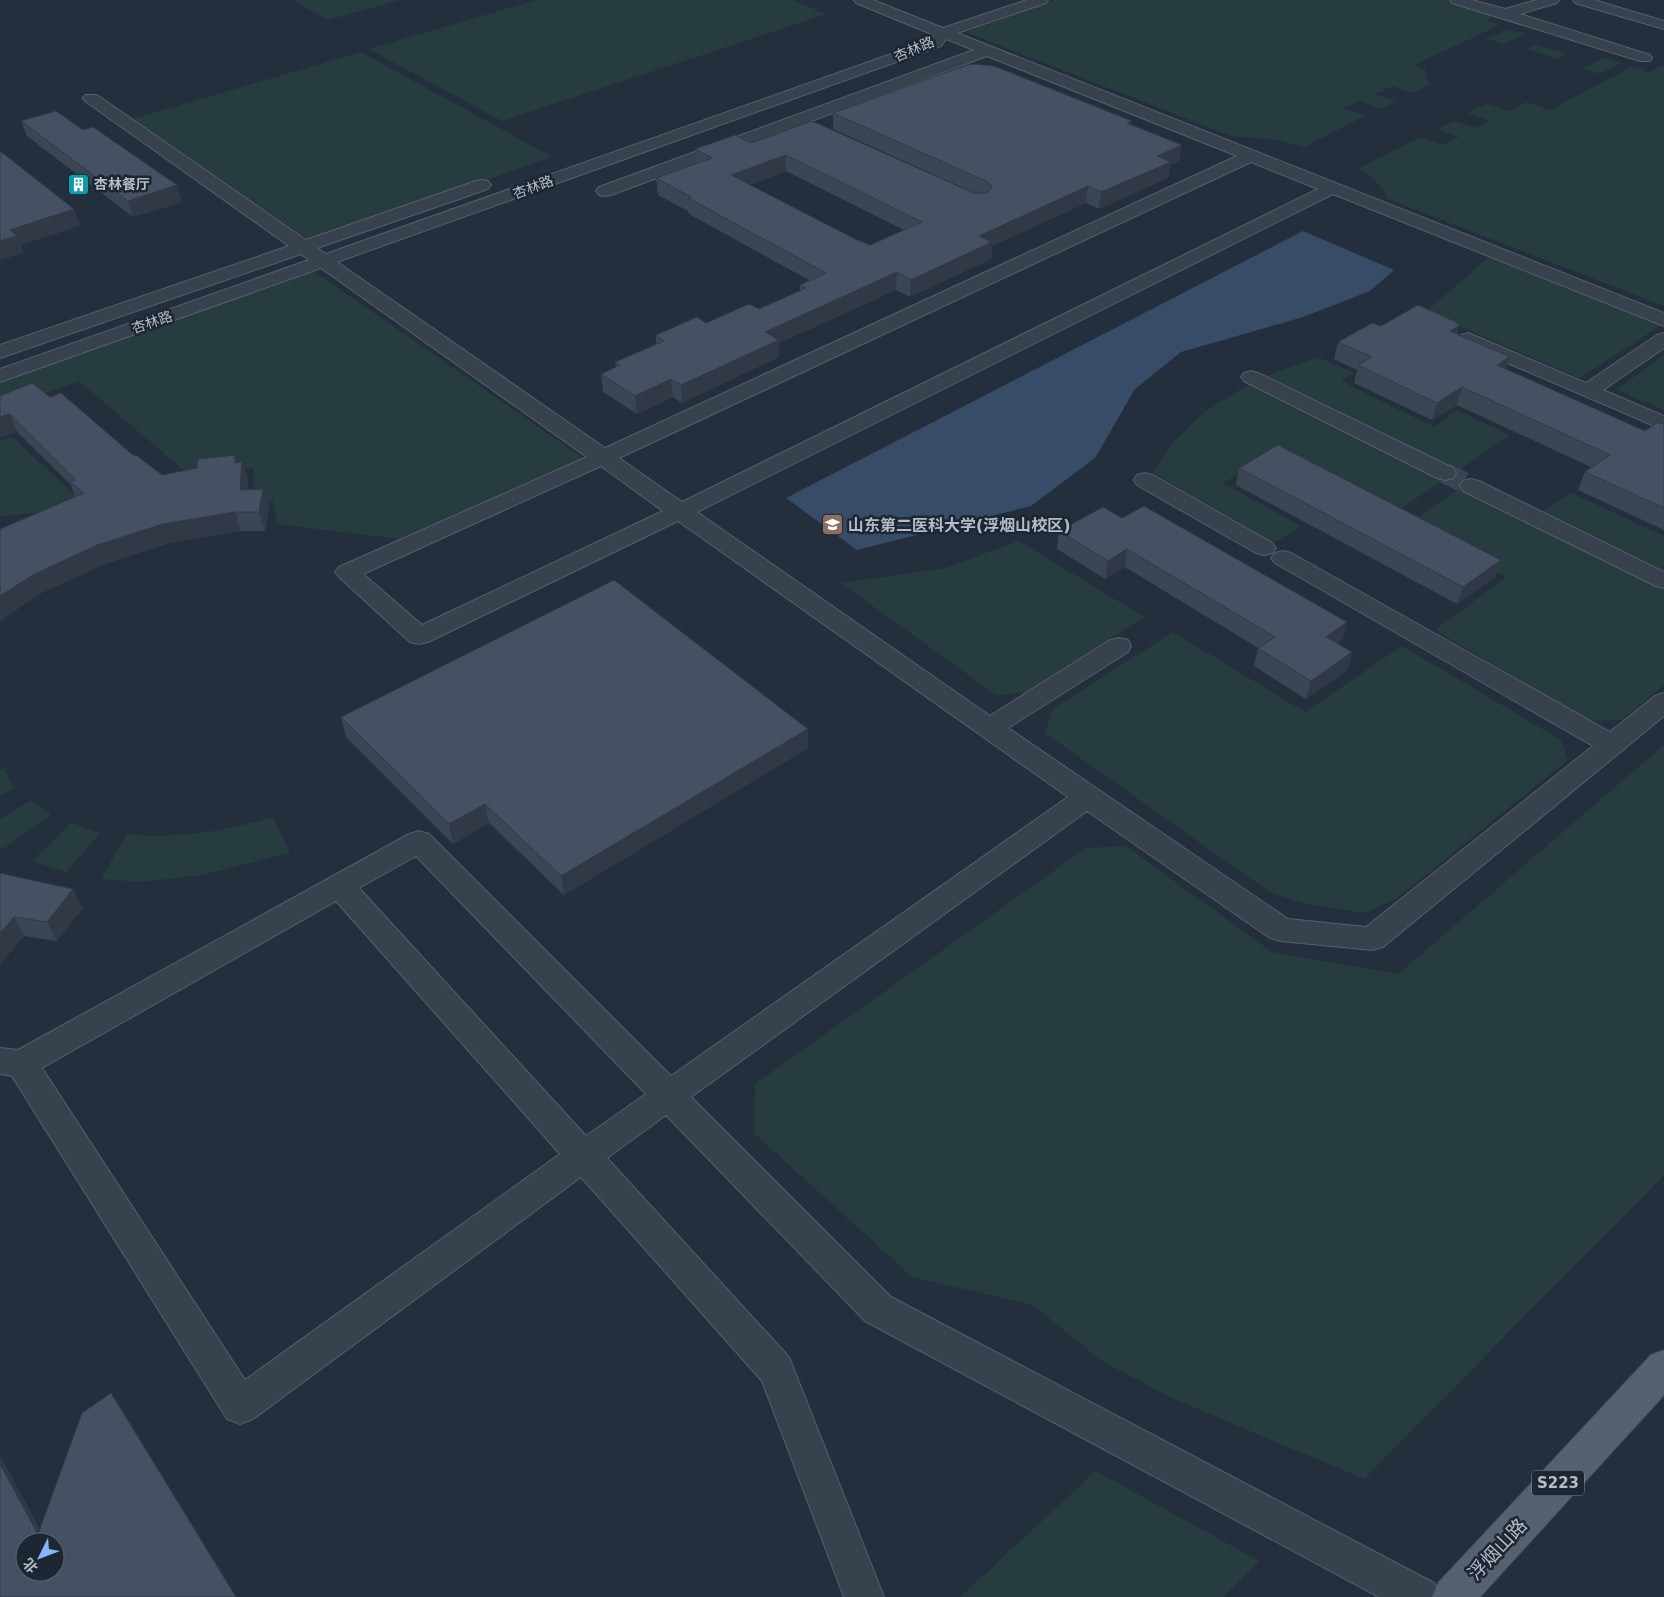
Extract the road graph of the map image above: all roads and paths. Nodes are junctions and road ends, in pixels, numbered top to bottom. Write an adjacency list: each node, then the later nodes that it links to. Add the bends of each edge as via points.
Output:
1 (860, 0): 8 (lane)
2 (1042, 0): 8 (lane)
3 (1457, 0): 6 (lane)
4 (1552, 0): 6 (lane)
5 (1580, 0): 7 (lane)
6 (1505, 14): 10 (lane)
7 (1664, 25)
8 (943, 33): 9 (lane); 12 (lane, 杏林路, via 913,35); 20 (lane, 杏林路, via 936,43)
9 (986, 51): 13 (lane); 15 (lane)
10 (1653, 55)
11 (91, 98): 19 (lane)
12 (716, 104)
13 (796, 120): 14 (lane); 18 (lane)
14 (814, 128)
15 (1250, 156): 17 (lane); 29 (lane)
16 (500, 178): 19 (lane, 杏林路)
17 (1333, 188): 21 (lane); 33 (lane)
18 (605, 191)
19 (304, 247): 20 (lane); 24 (lane, 杏林路)
20 (324, 261): 25 (lane, 杏林路); 29 (lane)
21 (1664, 320)
22 (1462, 337): 27 (lane)
23 (1664, 339): 27 (lane)
24 (0, 352)
25 (0, 376)
26 (1252, 377): 30 (lane)
27 (1588, 391): 28 (lane)
28 (1664, 424)
29 (604, 457): 33 (lane); 33 (lane, via 347,572 419,636)
30 (1446, 473)
31 (1145, 480): 38 (lane)
32 (1471, 486): 34 (lane)
33 (681, 511): 37 (lane)
34 (1664, 581)
35 (1119, 646): 37 (lane)
36 (1664, 702): 38 (lane)
37 (989, 728): 39 (lane)
38 (1612, 745): 39 (lane, via 1372,939 1281,930)
39 (1088, 797): 42 (lane)
40 (340, 886): 41 (lane); 42 (lane, via 419,842); 43 (lane)
41 (11, 1063): 43 (lane, via 240,1406)
42 (668, 1095): 43 (lane); 46 (lane, via 878,1309)
43 (582, 1156): 45 (lane, via 776,1370)
44 (1664, 1368): 47 (main road, 浮烟山路 / S223)
45 (864, 1597)
46 (1420, 1597)
47 (1452, 1597)

